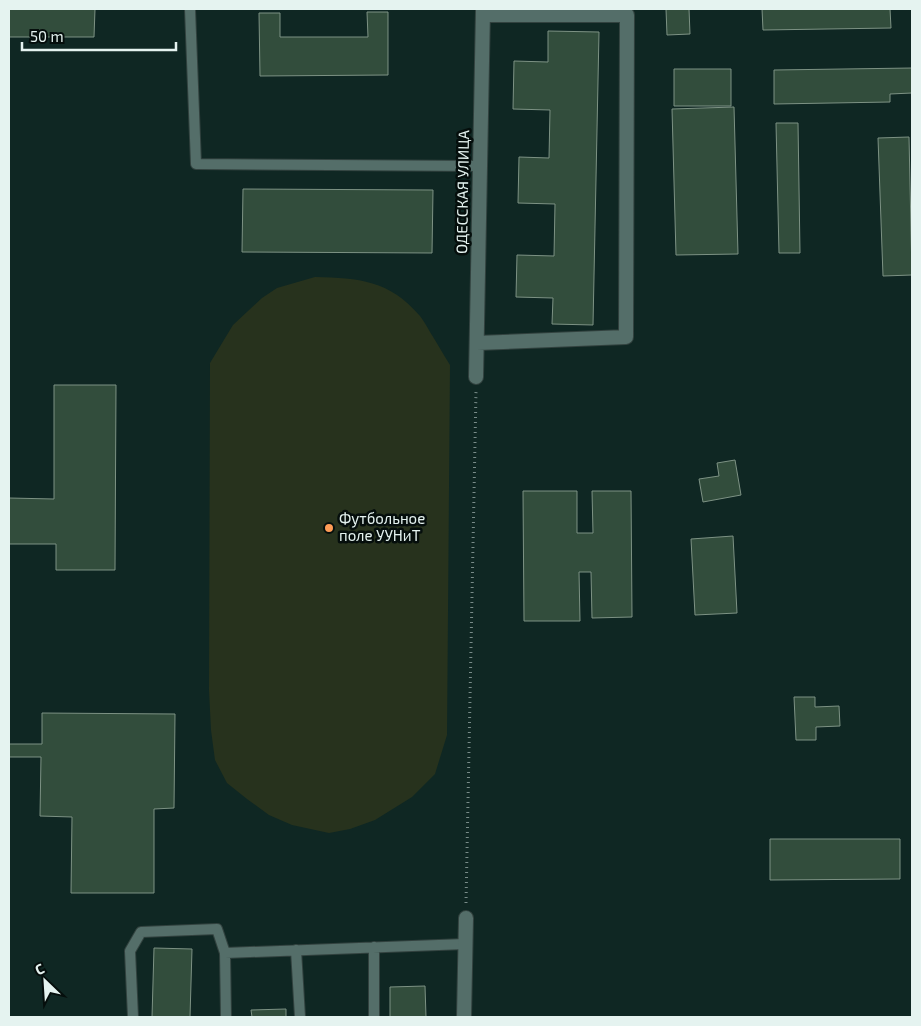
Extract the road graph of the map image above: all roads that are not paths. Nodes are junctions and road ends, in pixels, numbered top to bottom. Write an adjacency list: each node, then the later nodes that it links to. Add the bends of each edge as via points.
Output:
1 (190, 9): 3 (lane, via 196,164)
2 (483, 12): 3 (street, ОДЕССКАЯ УЛИЦА); 4 (street, via 627,15 626,337)
3 (480, 166): 4 (street, ОДЕССКАЯ УЛИЦА)
4 (477, 343): 5 (street, ОДЕССКАЯ УЛИЦА)
5 (476, 377)
6 (466, 918): 7 (street)
7 (465, 944): 8 (lane); 15 (street)
8 (374, 947): 9 (lane); 14 (lane)
9 (296, 950): 10 (lane); 13 (lane)
10 (225, 953): 11 (lane, via 218,928 142,932 130,951); 12 (lane)
11 (133, 1017)
12 (226, 1017)
13 (300, 1017)
14 (374, 1017)
15 (464, 1017)

